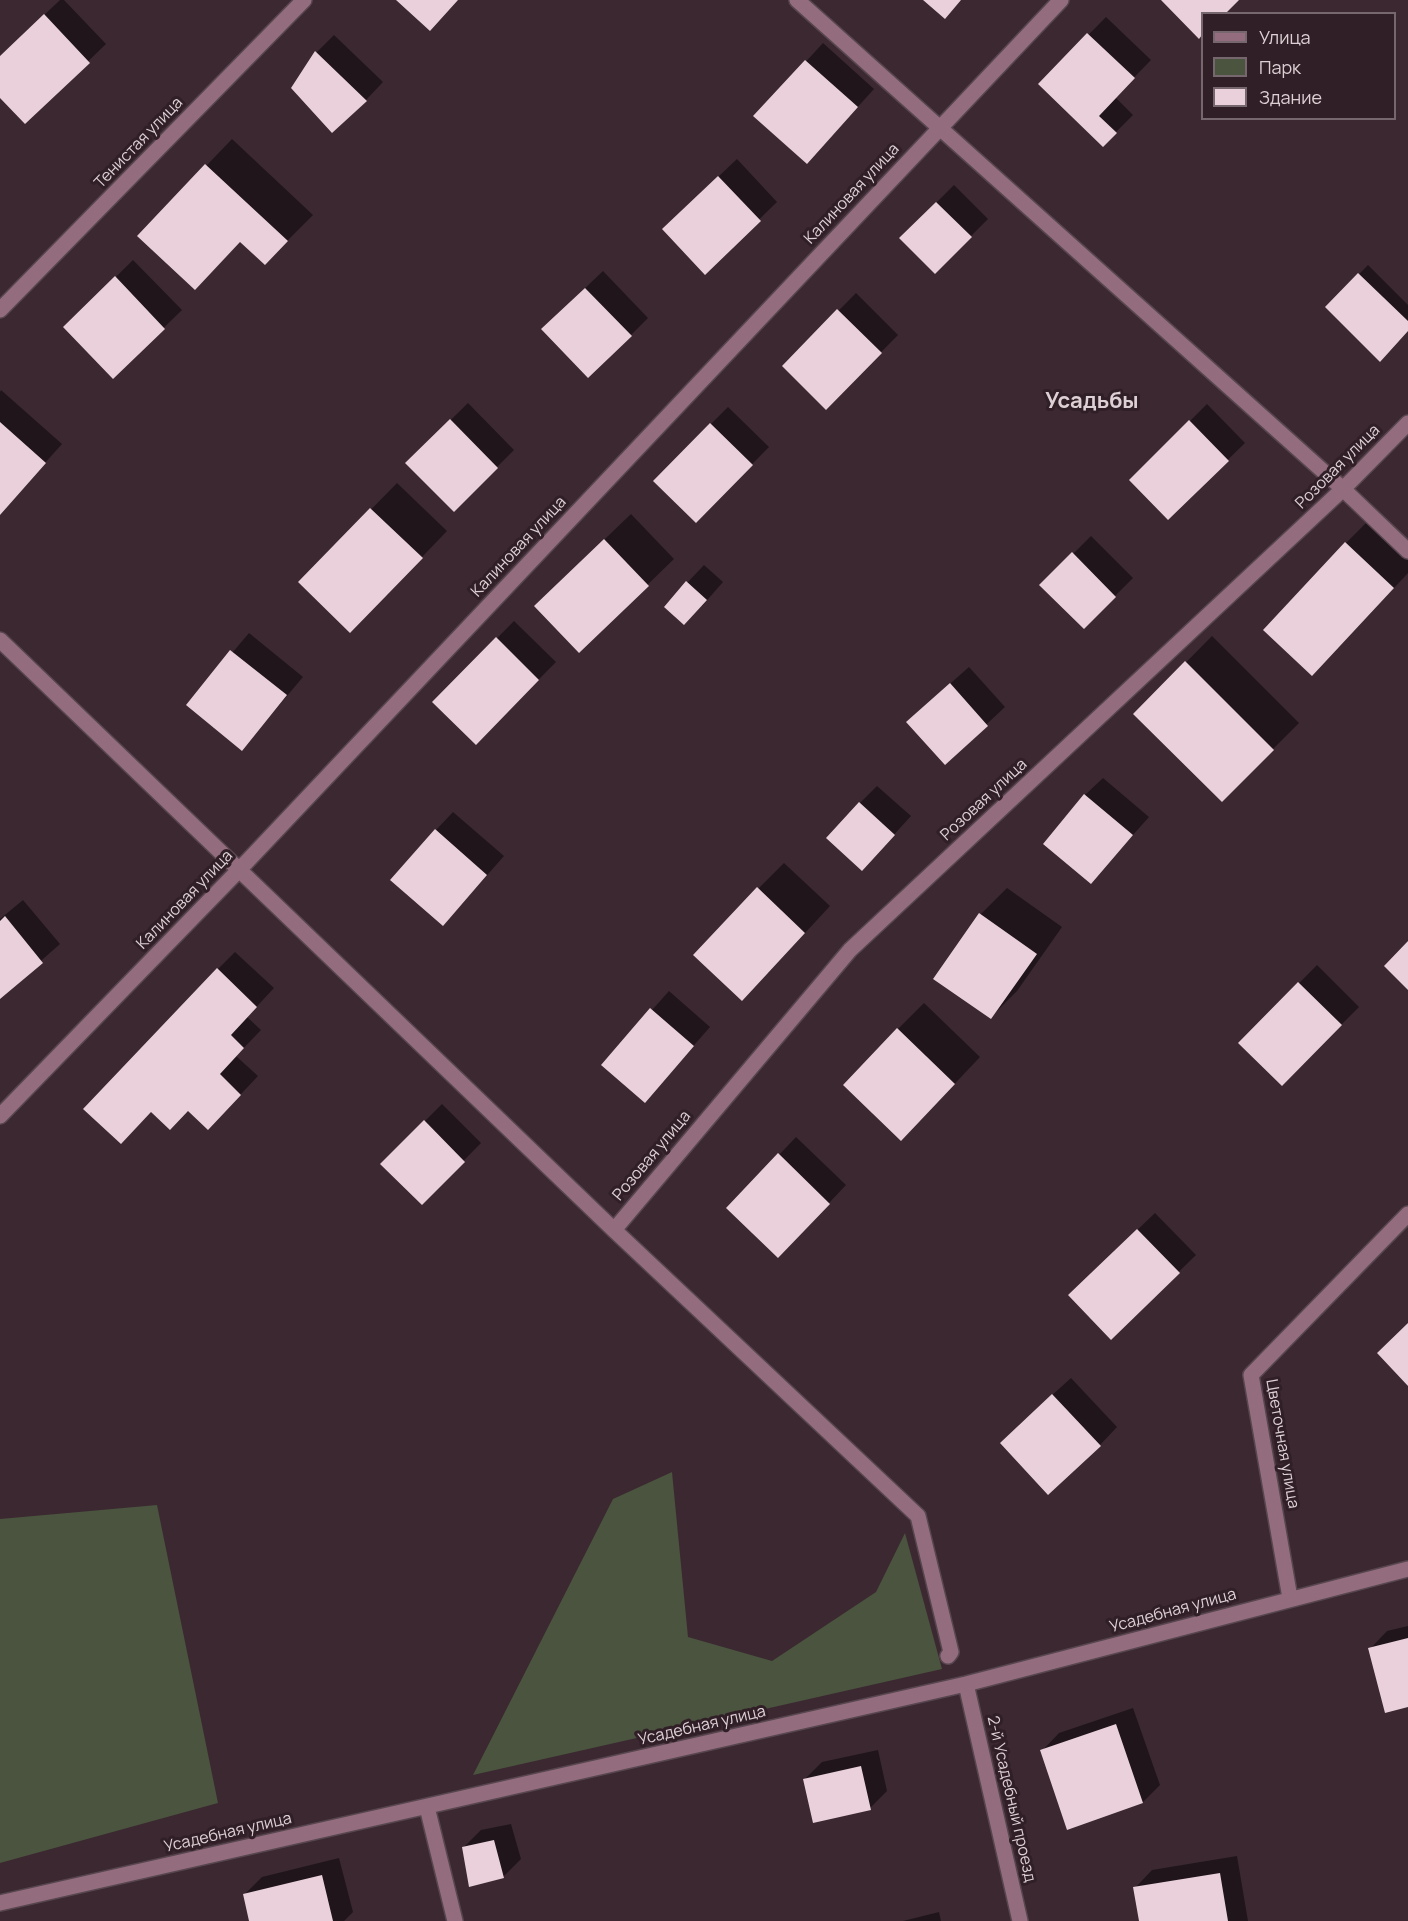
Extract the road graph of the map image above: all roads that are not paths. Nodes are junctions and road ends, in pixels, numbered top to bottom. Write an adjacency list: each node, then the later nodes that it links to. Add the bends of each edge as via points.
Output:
1 (304, 0): 5 (street, Тенистая улица)
2 (797, 0): 4 (street)
3 (1061, 0): 4 (street, Калиновая улица)
4 (939, 128): 7 (street); 10 (street, Калиновая улица)
5 (0, 310)
6 (1408, 423): 7 (street, Розовая улица)
7 (1343, 489): 8 (street); 13 (street, Розовая улица, via 850,950)
8 (1408, 551)
9 (0, 640): 10 (street)
10 (239, 870): 11 (street, Калиновая улица); 13 (street)
11 (0, 1116)
12 (1408, 1214): 15 (street, Цветочная улица, via 1251,1375)
13 (614, 1230): 16 (street, via 918,1516 951,1652)
14 (1408, 1569): 15 (street, Усадебная улица)
15 (1290, 1598): 17 (street, Усадебная улица)
16 (948, 1656)
17 (966, 1684): 18 (street, Усадебная улица); 21 (street, 2-й Усадебный проезд)
18 (427, 1806): 19 (street, Усадебная улица); 20 (street)
19 (0, 1903)
20 (455, 1921)
21 (1020, 1921)

